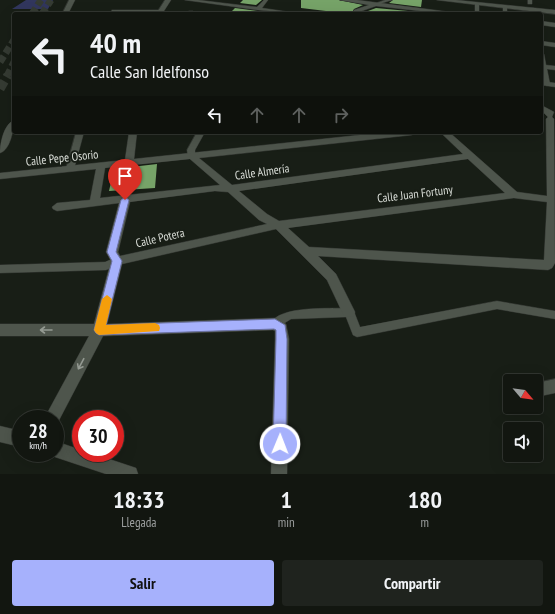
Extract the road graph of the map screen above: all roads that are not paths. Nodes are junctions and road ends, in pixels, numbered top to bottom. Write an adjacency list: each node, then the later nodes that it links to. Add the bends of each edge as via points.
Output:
1 (72, 0): 16 (street)
2 (168, 0): 17 (street)
3 (187, 0): 12 (street)
4 (234, 0): 12 (street)
5 (266, 0): 14 (street)
6 (343, 0): 9 (street)
7 (390, 0): 10 (street)
8 (440, 0): 11 (street)
9 (353, 1): 10 (street)
10 (376, 4): 15 (street); 19 (street)
11 (477, 4): 13 (street); 21 (street)
12 (228, 5): 14 (street)
13 (505, 7): 22 (street); 23 (street)
14 (258, 9): 18 (street)
15 (424, 9): 20 (street)
16 (66, 12)
17 (161, 12)
18 (267, 12)
19 (356, 12)
20 (444, 12)
21 (477, 12)
22 (505, 12)
23 (533, 12): 24 (street)
24 (555, 12)
25 (543, 23): 26 (street)
26 (555, 25)
27 (543, 43): 28 (street)
28 (555, 45)
29 (543, 66): 30 (street)
30 (555, 68)
31 (544, 83): 32 (street)
32 (555, 85)
33 (543, 108): 34 (street, via 550,112)
34 (549, 117): 51 (street)
35 (12, 127): 41 (street)
36 (79, 134): 46 (street)
37 (133, 134): 44 (street)
38 (200, 134): 42 (street)
39 (393, 134): 42 (street, Calle Pepe Osorio)
40 (446, 134): 43 (street)
41 (0, 150)
42 (191, 155): 44 (street, Calle Pepe Osorio); 48 (street)
43 (470, 156): 48 (street, Calle Almería); 49 (street)
44 (129, 162): 45 (street, Calle Pepe Osorio)
45 (101, 166): 46 (street, Calle Pepe Osorio); 52 (street)
46 (70, 169): 47 (street, Calle Pepe Osorio)
47 (0, 176)
48 (230, 189): 50 (street, Calle Almería, via 215,188); 54 (street, via 264,218)
49 (514, 195): 51 (street, Calle Juan Fortuny); 54 (street, Calle Juan Fortuny)
50 (125, 200): 52 (street, Calle Almería); 56 (street, via 112,252)
51 (553, 200): 55 (street, via 548,265)
52 (94, 203): 53 (street, Calle Almería)
53 (57, 207)
54 (278, 225): 55 (street); 56 (street, Calle Potera)
55 (306, 251): 58 (street, via 332,277)
56 (117, 261): 57 (street, Calle Potera, via 106,266); 62 (street)
57 (0, 269)
58 (349, 312): 59 (street, via 357,332 496,305); 60 (street, via 289,315)
59 (555, 316)
60 (275, 324): 62 (street); 70 (street, via 281,328 282,339)
61 (0, 330): 62 (street, one-way to 61)
62 (99, 330): 65 (street, one-way to 65)
63 (555, 386): 64 (street)
64 (543, 389)
65 (57, 410)
66 (0, 434): 67 (street)
67 (12, 437)
68 (64, 452): 69 (street)
69 (130, 474)
70 (279, 474)

